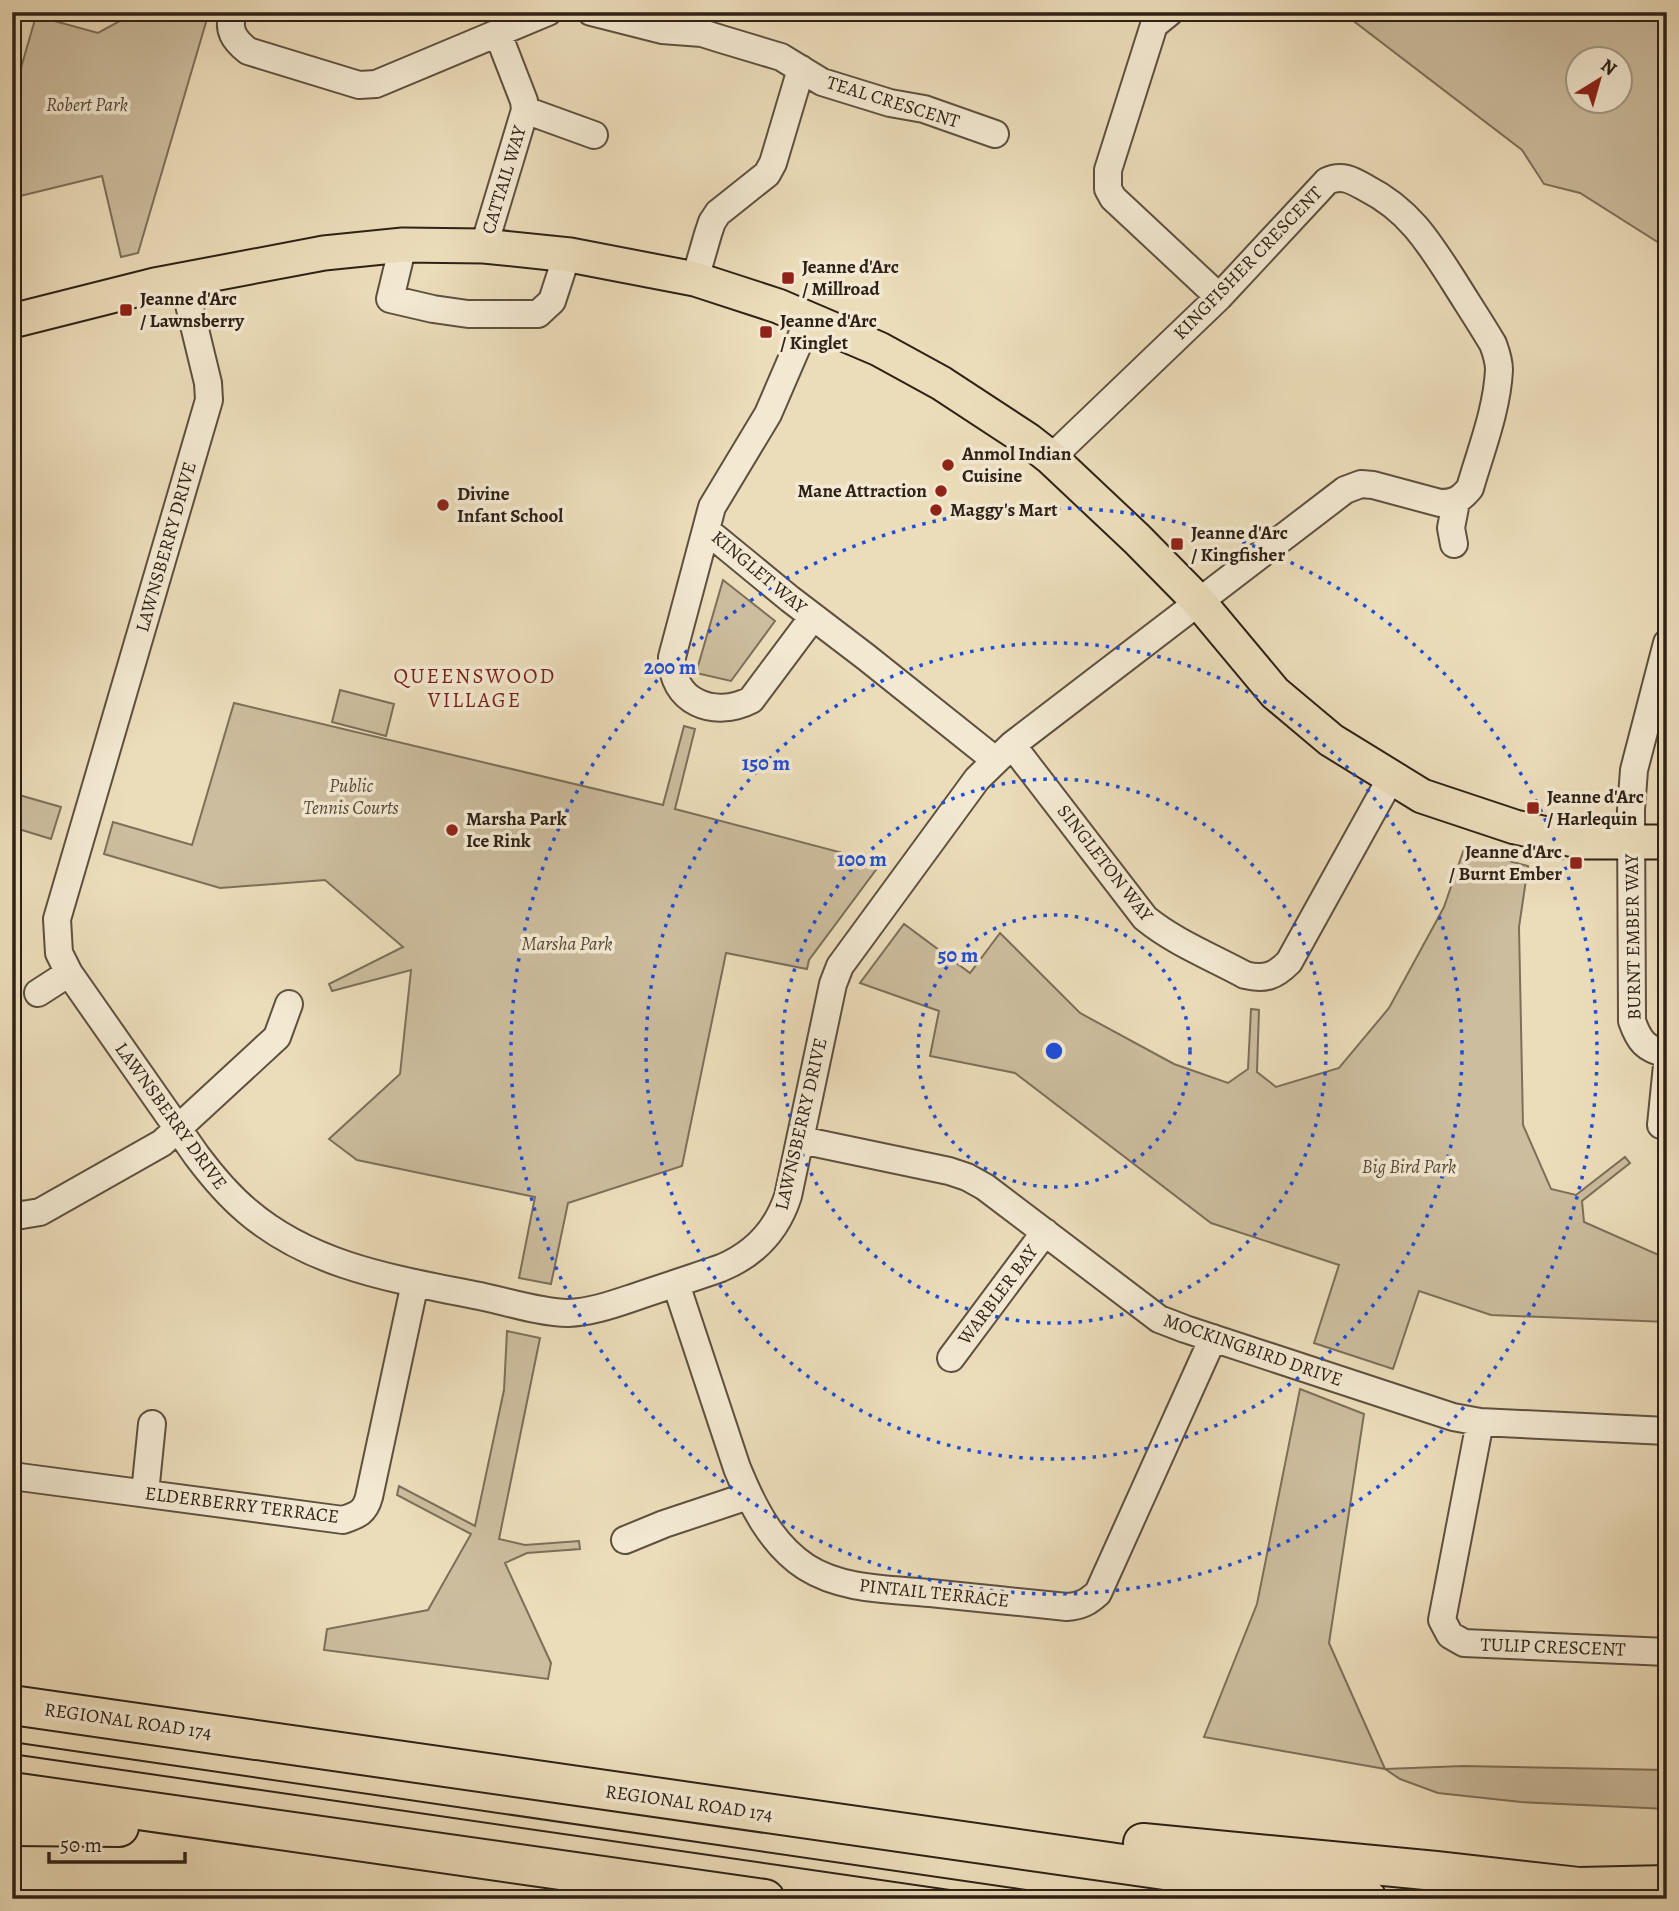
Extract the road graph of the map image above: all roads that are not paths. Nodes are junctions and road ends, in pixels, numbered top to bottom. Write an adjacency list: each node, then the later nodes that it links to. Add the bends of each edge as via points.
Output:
1 (233, 12): 6 (street, via 232,36 248,51 359,85 376,85)
2 (548, 12): 6 (street)
3 (591, 12): 5 (street, TEAL CRESCENT, via 662,30)
4 (1170, 12): 16 (street, via 1154,25 1108,170 1108,189)
5 (690, 22): 7 (street, TEAL CRESCENT, via 702,33 781,57)
6 (498, 34): 8 (street, CATTAIL WAY)
7 (801, 69): 9 (street, TEAL CRESCENT, via 822,82 924,109); 14 (street, via 774,163 712,222)
8 (525, 110): 10 (street); 12 (street, CATTAIL WAY)
9 (995, 134)
10 (594, 135)
11 (403, 245): 12 (main road); 13 (street, via 390,299 468,314 538,314 552,301); 15 (main road, via 324,253)
12 (484, 246): 13 (main road)
13 (567, 255): 14 (main road)
14 (695, 279): 17 (main road)
15 (183, 280): 18 (main road); 30 (street, LAWNSBERRY DRIVE, via 209,400 57,919 59,953)
16 (1219, 297): 19 (street, KINGFISHER CRESCENT); 20 (street, KINGFISHER CRESCENT, via 1327,181 1343,177 1397,207 1426,237 1498,356 1496,393 1470,488)
17 (809, 319): 19 (main road, via 879,349 941,383); 21 (street, KINGLET WAY, via 768,414 712,507)
18 (12, 321)
19 (1051, 458): 23 (main road)
20 (1456, 502): 22 (street, KINGFISHER CRESCENT, via 1451,528); 23 (street, via 1440,503 1373,485 1352,486)
21 (706, 530): 24 (street, KINGLET WAY); 24 (street, via 672,657 676,683 684,693 697,703 721,708 751,700)
22 (1454, 544)
23 (1199, 602): 26 (street, LAWNSBERRY DRIVE); 27 (main road, via 1275,693 1331,740)
24 (813, 617): 26 (street, KINGLET WAY)
25 (1667, 643): 29 (street, BURNT EMBER WAY, via 1634,770)
26 (1004, 752): 27 (street, SINGLETON WAY, via 1145,918 1256,978 1277,974 1289,962); 37 (street, LAWNSBERRY DRIVE, via 977,779 840,966)
27 (1391, 778): 29 (main road, via 1422,796 1515,827 1583,842)
28 (1667, 842): 29 (main road)
29 (1631, 844): 33 (street, BURNT EMBER WAY, via 1632,1021 1638,1038 1652,1051)
30 (69, 973): 31 (street); 36 (street, LAWNSBERRY DRIVE)
31 (38, 993)
32 (289, 1004): 36 (street, via 277,1037)
33 (1667, 1054)
34 (1667, 1065): 35 (street)
35 (1661, 1125)
36 (177, 1129): 38 (street, via 162,1143 40,1212); 40 (street, LAWNSBERRY DRIVE, via 219,1185 267,1227 336,1263)
37 (801, 1140): 39 (street, MOCKINGBIRD DRIVE, via 967,1177); 41 (street, LAWNSBERRY DRIVE, via 789,1196 764,1240 737,1261)
38 (12, 1213)
39 (1045, 1232): 42 (street, MOCKINGBIRD DRIVE, via 1159,1319); 43 (street, WARBLER BAY)
40 (415, 1283): 41 (street, LAWNSBERRY DRIVE, via 568,1313 601,1308); 48 (street, ELDERBERRY TERRACE, via 367,1506 360,1514 343,1520)
41 (676, 1284): 49 (street, PINTAIL TERRACE)
42 (1213, 1338): 44 (street, MOCKINGBIRD DRIVE); 49 (street, PINTAIL TERRACE, via 1098,1593 1080,1606 875,1587 822,1576 787,1551 760,1519)
43 (951, 1358)
44 (1480, 1422): 46 (street, MOCKINGBIRD DRIVE); 51 (street, TULIP CRESCENT, via 1442,1620 1450,1635 1464,1643)
45 (152, 1424): 48 (street)
46 (1667, 1432)
47 (12, 1476): 48 (street, ELDERBERRY TERRACE)
48 (145, 1493)
49 (748, 1496): 50 (street)
50 (625, 1540)
51 (1667, 1652)
52 (12, 1705): 54 (highway, REGIONAL ROAD 174)
53 (12, 1792): 56 (highway)
54 (734, 1809): 57 (highway, via 1207,1848 1579,1887); 59 (highway, REGIONAL ROAD 174)
55 (12, 1826): 56 (highway, via 152,1828)
56 (486, 1860): 58 (highway)
57 (1667, 1885)
58 (765, 1899)
59 (1367, 1899)

